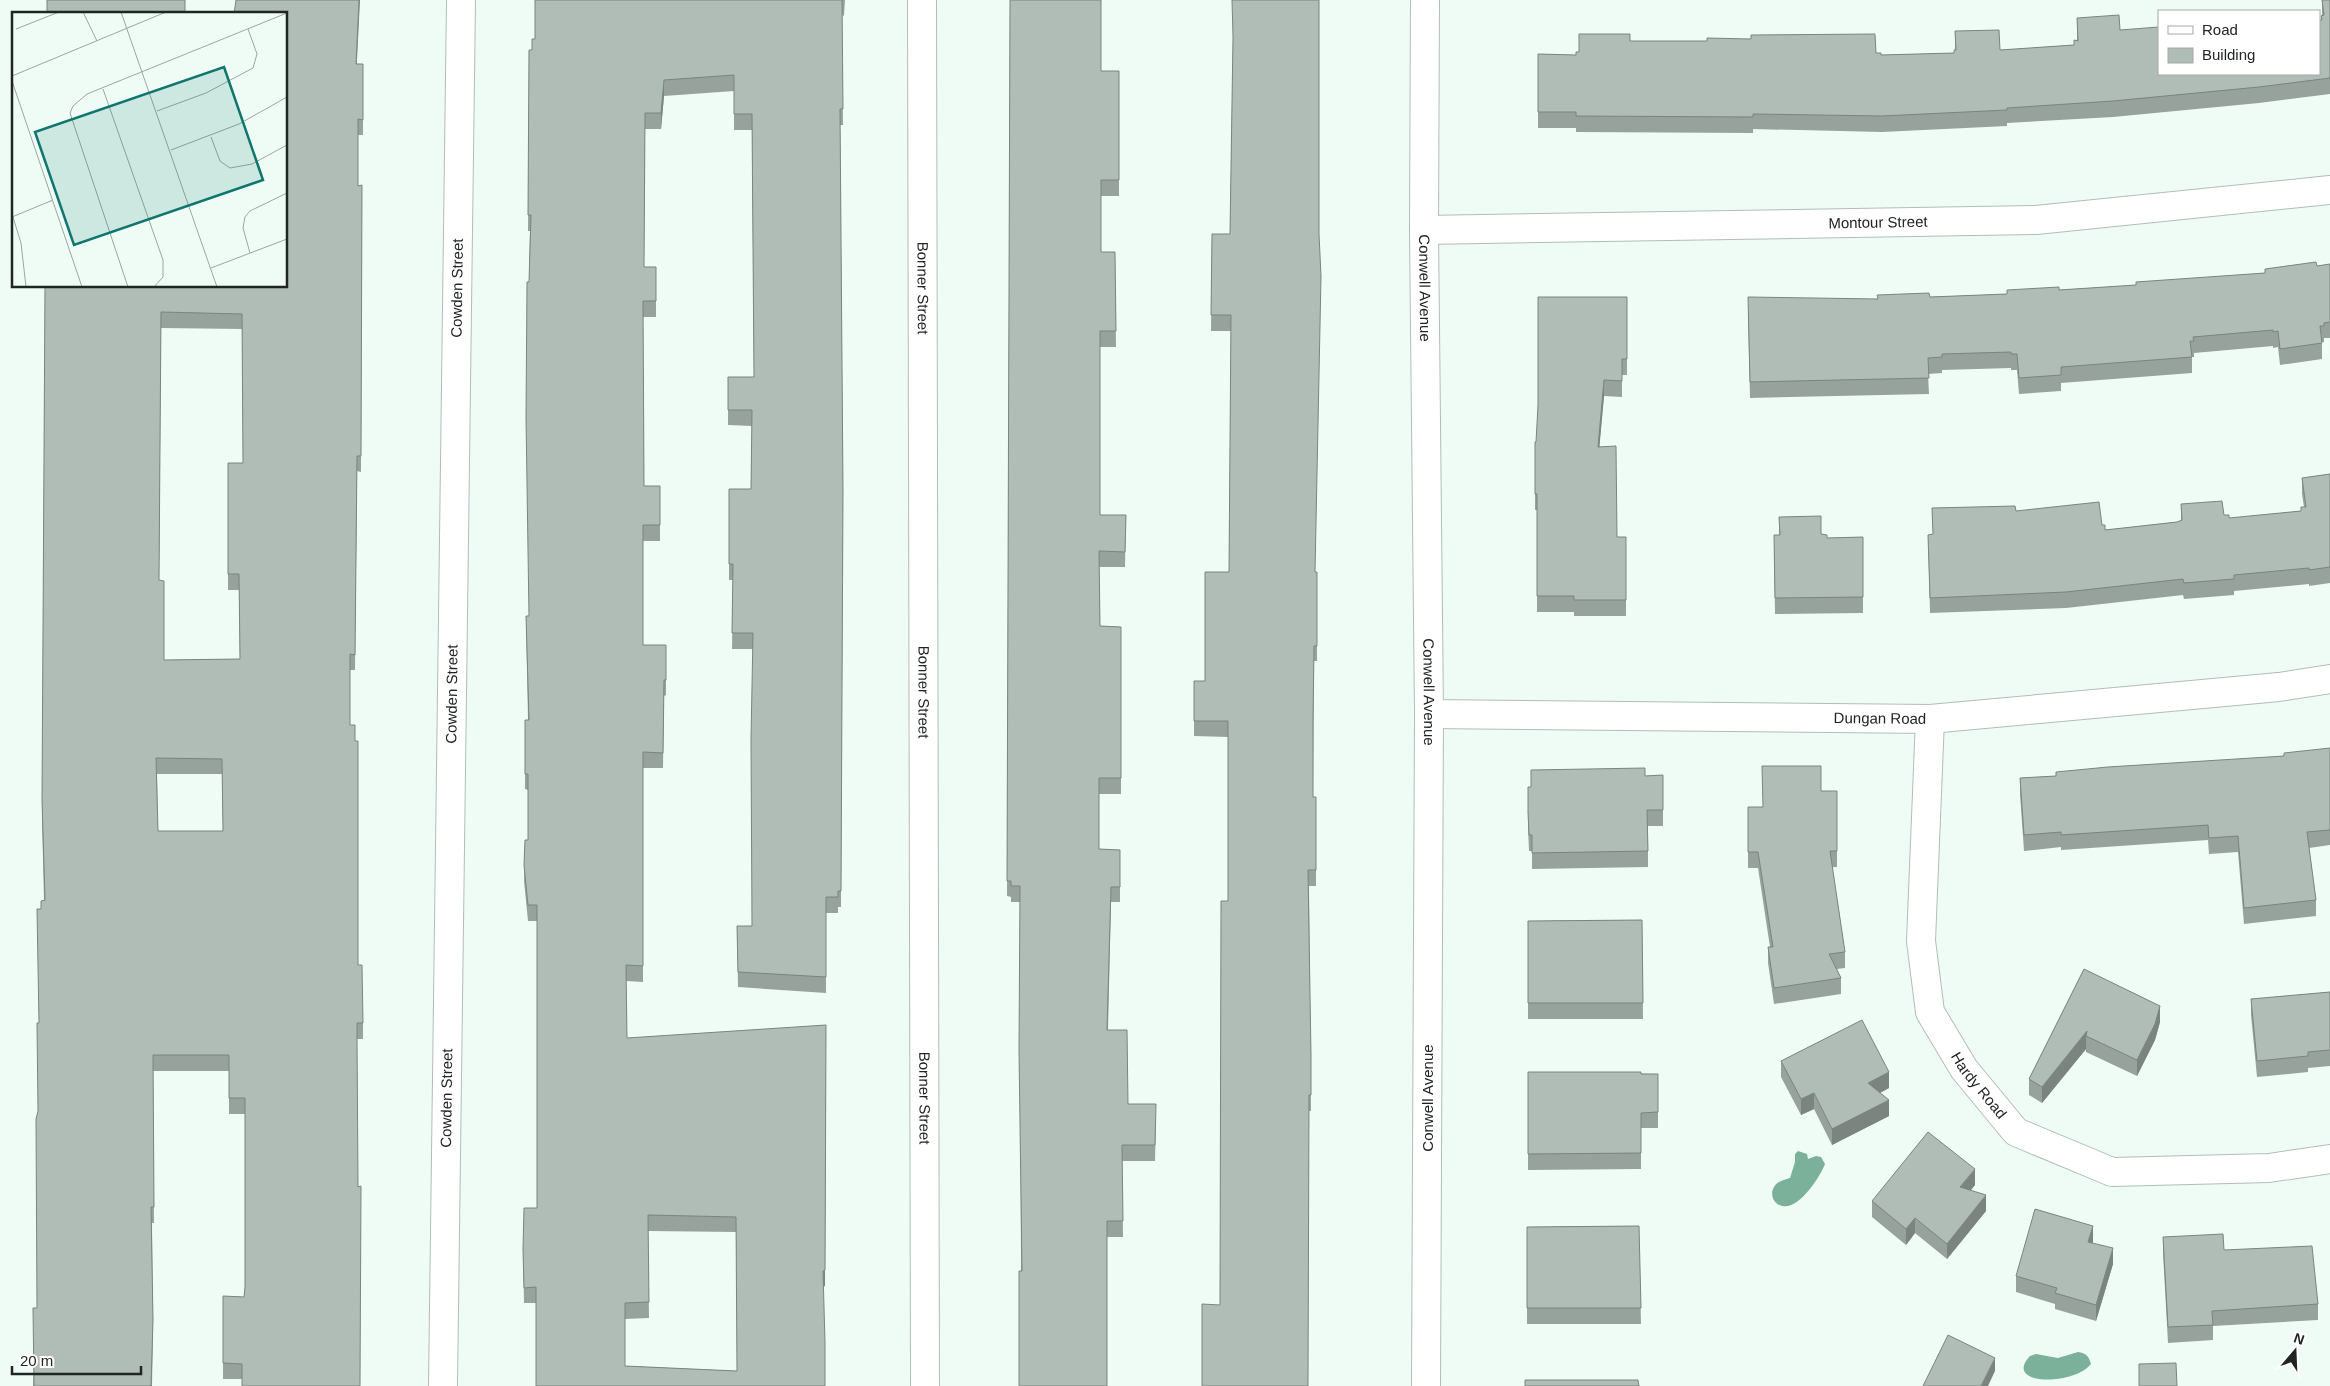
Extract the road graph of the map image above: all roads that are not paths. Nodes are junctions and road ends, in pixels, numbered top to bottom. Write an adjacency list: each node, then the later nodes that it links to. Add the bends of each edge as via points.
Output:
1 (461, 0): 10 (street, Cowden Street)
2 (922, 0): 11 (street, Bonner Street)
3 (1425, 0): 5 (street, Conwell Avenue)
4 (2330, 190): 5 (street, Montour Street, via 2036,220)
5 (1424, 230): 7 (street, Conwell Avenue)
6 (2330, 679): 8 (street, Dungan Road, via 2279,687)
7 (1429, 714): 8 (street, Dungan Road); 12 (street, Conwell Avenue)
8 (1930, 718): 9 (street, Hardy Road, via 1921,941 1930,1012 1964,1069 2016,1132 2112,1172 2269,1168)
9 (2330, 1159)
10 (443, 1386)
11 (925, 1386)
12 (1426, 1386)

